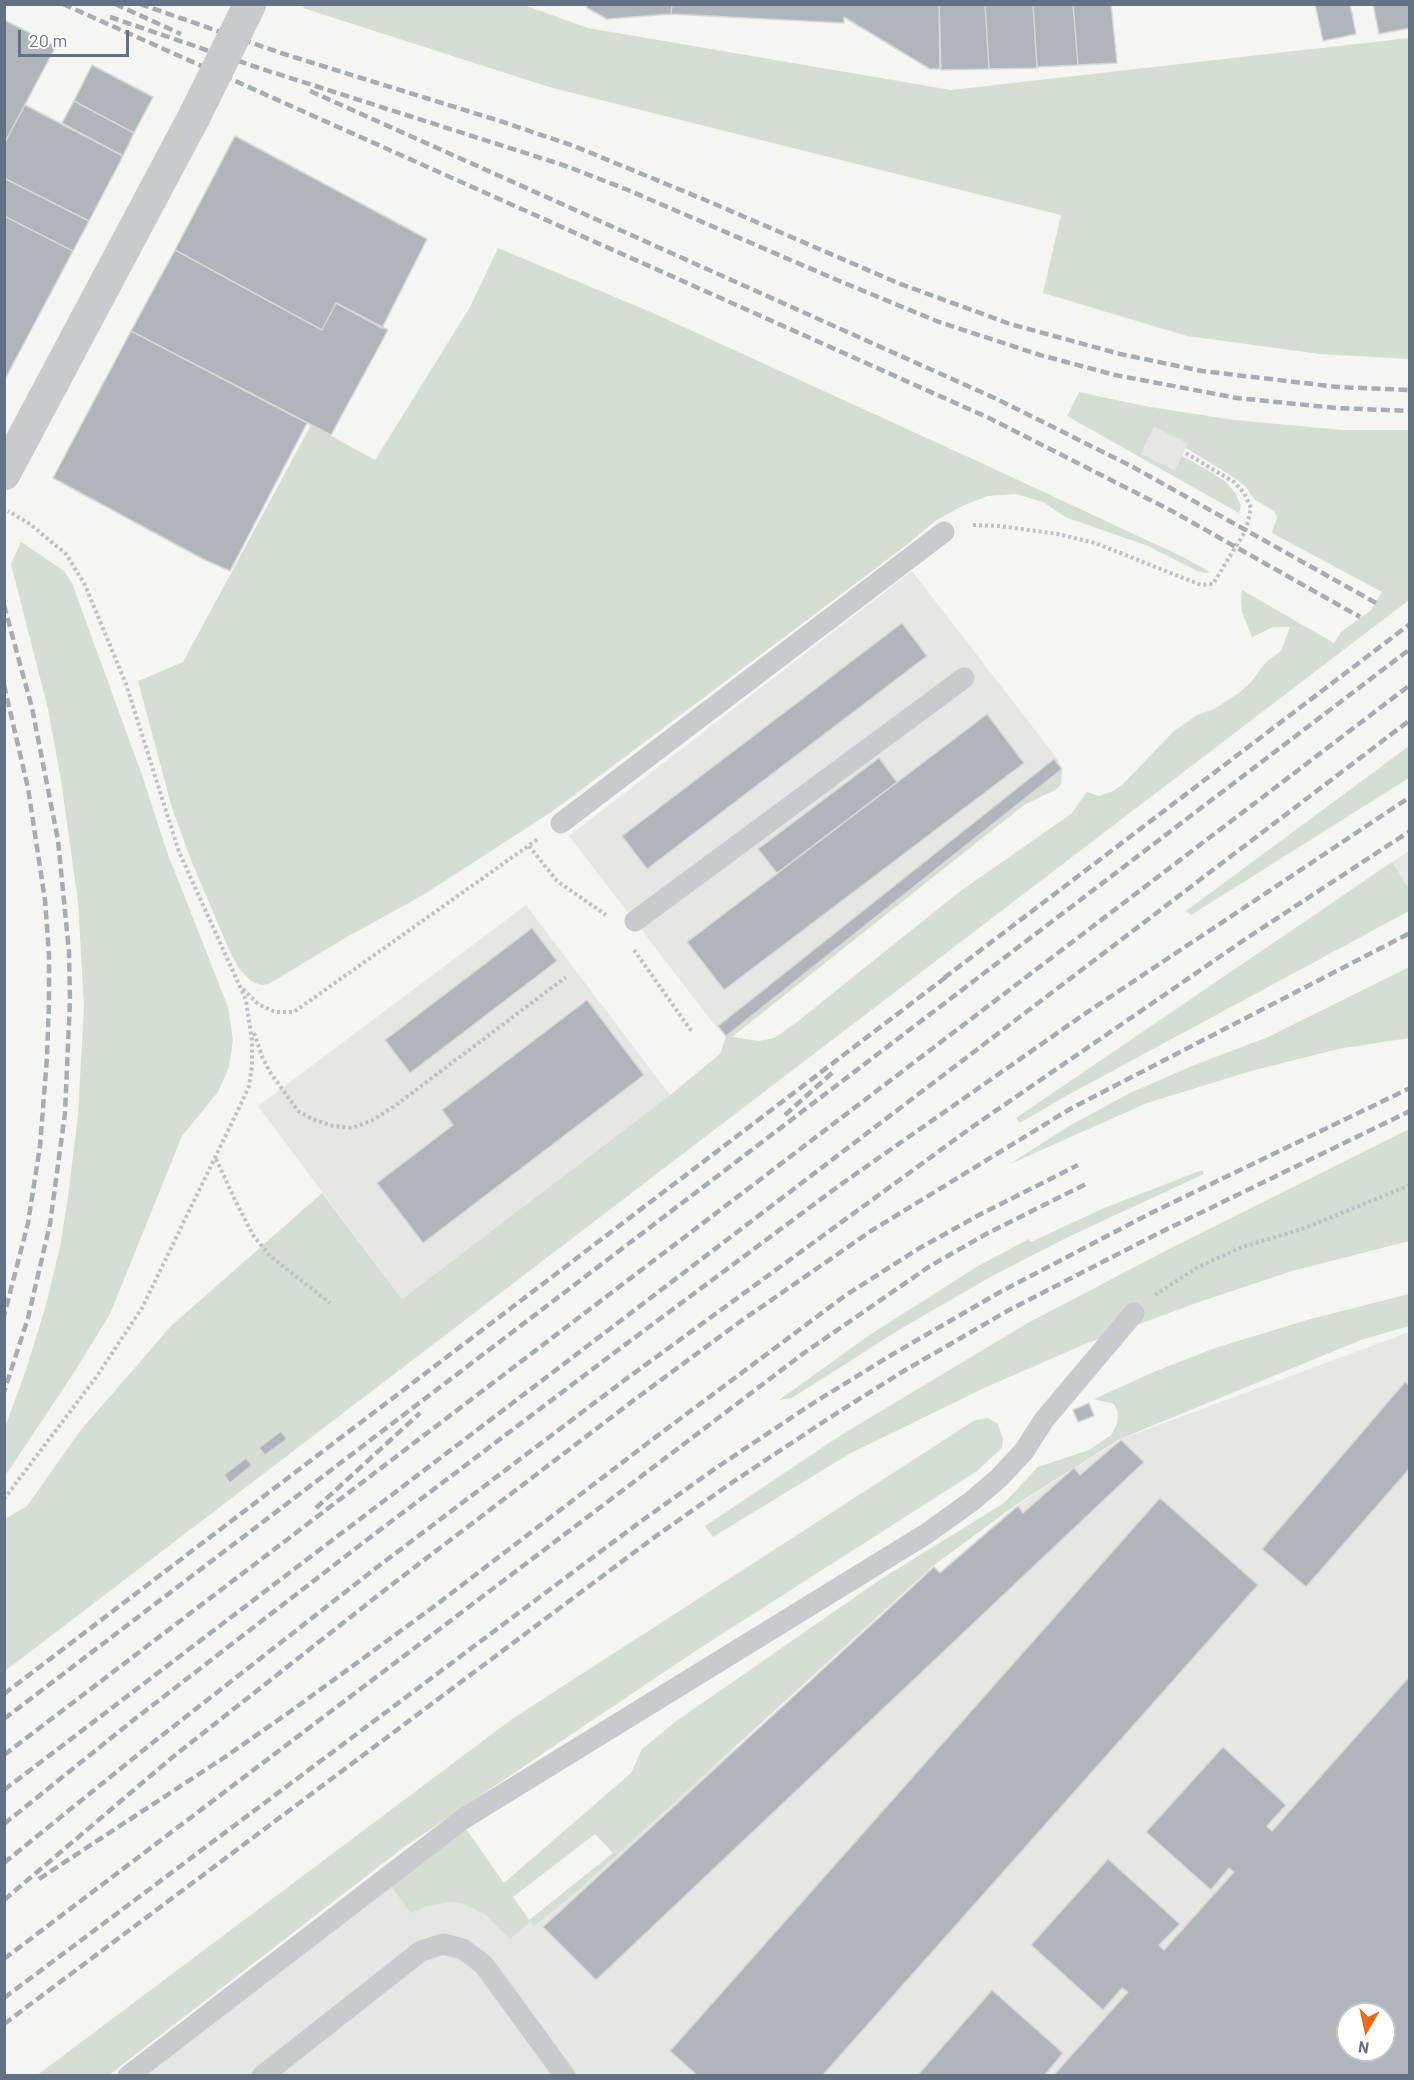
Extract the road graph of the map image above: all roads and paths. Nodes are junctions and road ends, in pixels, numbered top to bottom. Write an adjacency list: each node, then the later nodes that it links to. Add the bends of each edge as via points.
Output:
1 (250, 4): 3 (street, bridge)
2 (1184, 452): 5 (path, via 1234,482 1251,508 1246,530 1213,584 1202,585 1095,543 1058,534 965,525)
3 (4, 474)
4 (4, 509): 11 (path, via 30,524 66,555 85,585 126,684 179,852)
5 (944, 532): 7 (lane)
6 (964, 678): 9 (lane)
7 (561, 823): 8 (path)
8 (529, 846): 9 (path, via 557,881); 11 (path, via 294,1012 275,1012 258,1004)
9 (628, 926): 13 (path)
10 (566, 977): 12 (path, via 396,1105 352,1128 333,1126 298,1111 263,1059)
11 (240, 983): 12 (path)
12 (249, 1014): 14 (path, via 249,1086)
13 (692, 1032)
14 (215, 1158): 16 (path, via 253,1235 270,1256); 18 (path, via 147,1297 117,1348)
15 (1410, 1185): 17 (path, via 1198,1267)
16 (330, 1303)
17 (1134, 1313): 19 (lane, via 1044,1420 1024,1451 972,1501 926,1534 463,1819)
18 (4, 1499)
19 (128, 2076)
20 (262, 2076): 21 (lane, via 421,1952 443,1944 463,1949 484,1965)
21 (564, 2076)

